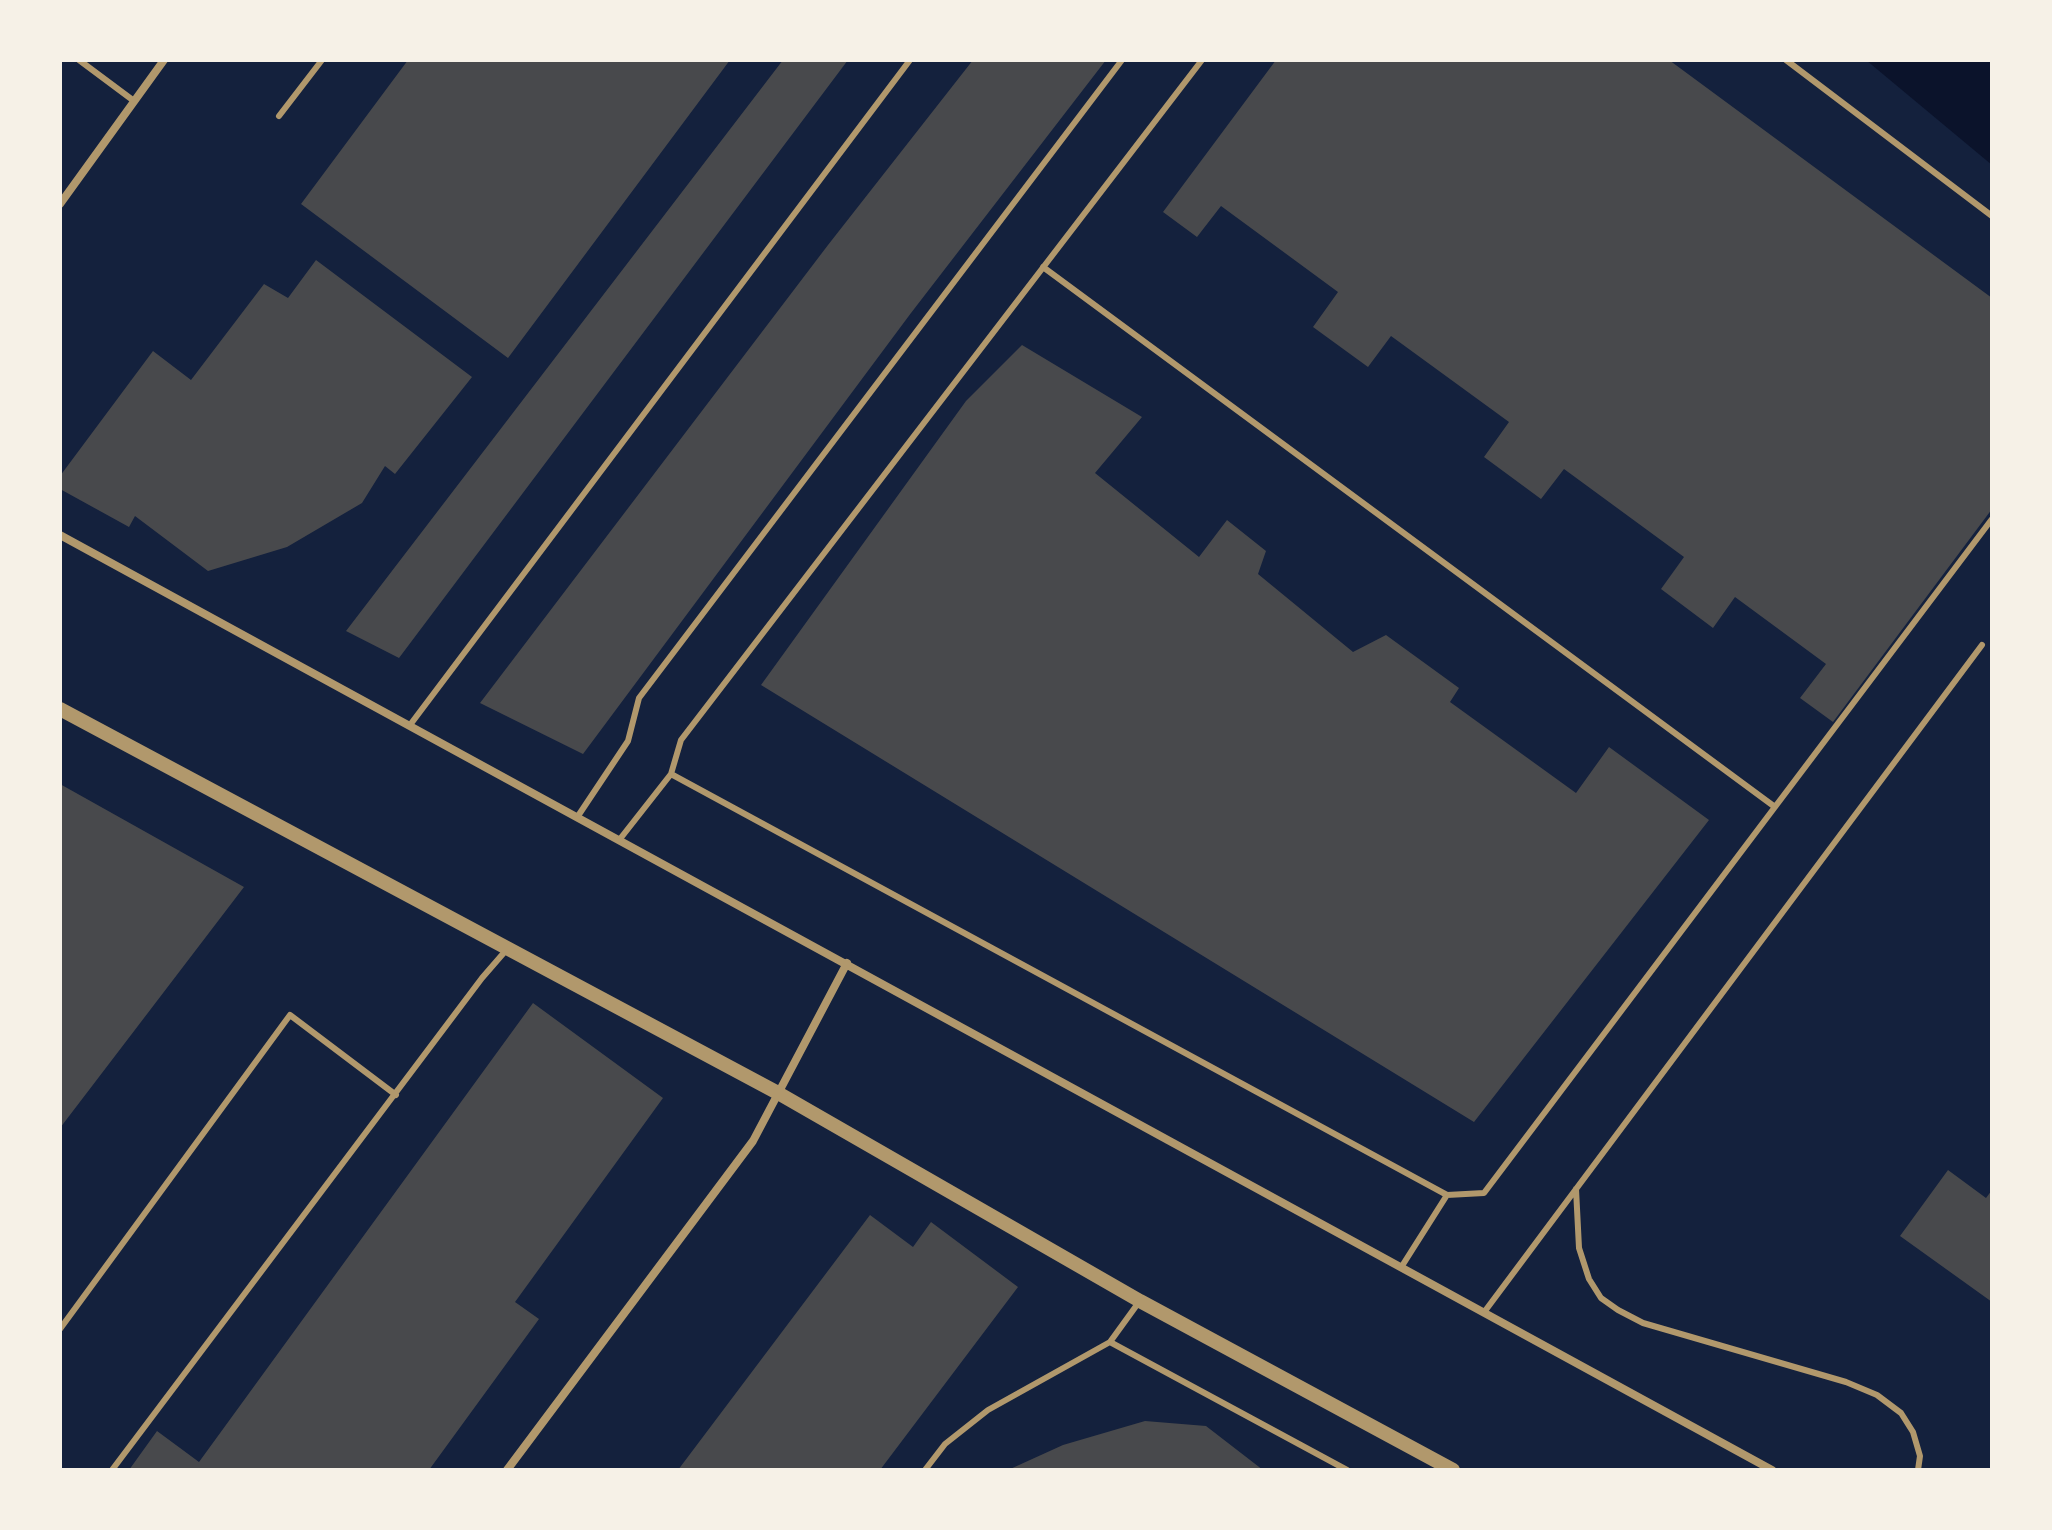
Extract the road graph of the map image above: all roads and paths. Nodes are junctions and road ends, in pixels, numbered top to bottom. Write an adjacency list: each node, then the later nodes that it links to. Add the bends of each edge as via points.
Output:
1 (79, 60): 8 (lane)
2 (164, 60): 8 (street)
3 (322, 60): 9 (lane)
4 (910, 60): 17 (lane)
5 (1122, 60): 20 (lane, via 639,698 628,741)
6 (1202, 60): 12 (lane)
7 (1786, 60): 11 (lane)
8 (134, 101): 10 (street)
9 (279, 116)
10 (60, 204)
11 (1992, 216)
12 (1043, 267): 18 (lane, via 681,740); 19 (lane)
13 (1992, 519): 19 (lane)
14 (60, 535): 17 (street)
15 (1982, 645): 26 (lane)
16 (60, 709): 22 (street)
17 (410, 725): 20 (street)
18 (671, 774): 21 (lane); 27 (lane)
19 (1775, 807): 27 (lane, via 1484,1193)
20 (578, 816): 21 (street)
21 (620, 839): 23 (street)
22 (508, 948): 24 (street); 25 (lane)
23 (847, 963): 24 (street); 28 (street)
24 (778, 1093): 29 (street); 34 (street, via 753,1141)
25 (396, 1095): 31 (lane, via 290,1015); 33 (lane)
26 (1576, 1189): 30 (lane); 39 (lane, via 1579,1248 1601,1298 1643,1323 1877,1395 1901,1413 1913,1432)
27 (1447, 1195): 28 (lane)
28 (1402, 1266): 30 (street)
29 (1140, 1301): 32 (lane); 37 (street)
30 (1485, 1311): 38 (street)
31 (60, 1329)
32 (1110, 1342): 35 (lane, via 988,1410 945,1444); 36 (lane)
33 (112, 1470)
34 (507, 1470)
35 (925, 1470)
36 (1347, 1470)
37 (1453, 1470)
38 (1772, 1470)
39 (1918, 1470)

